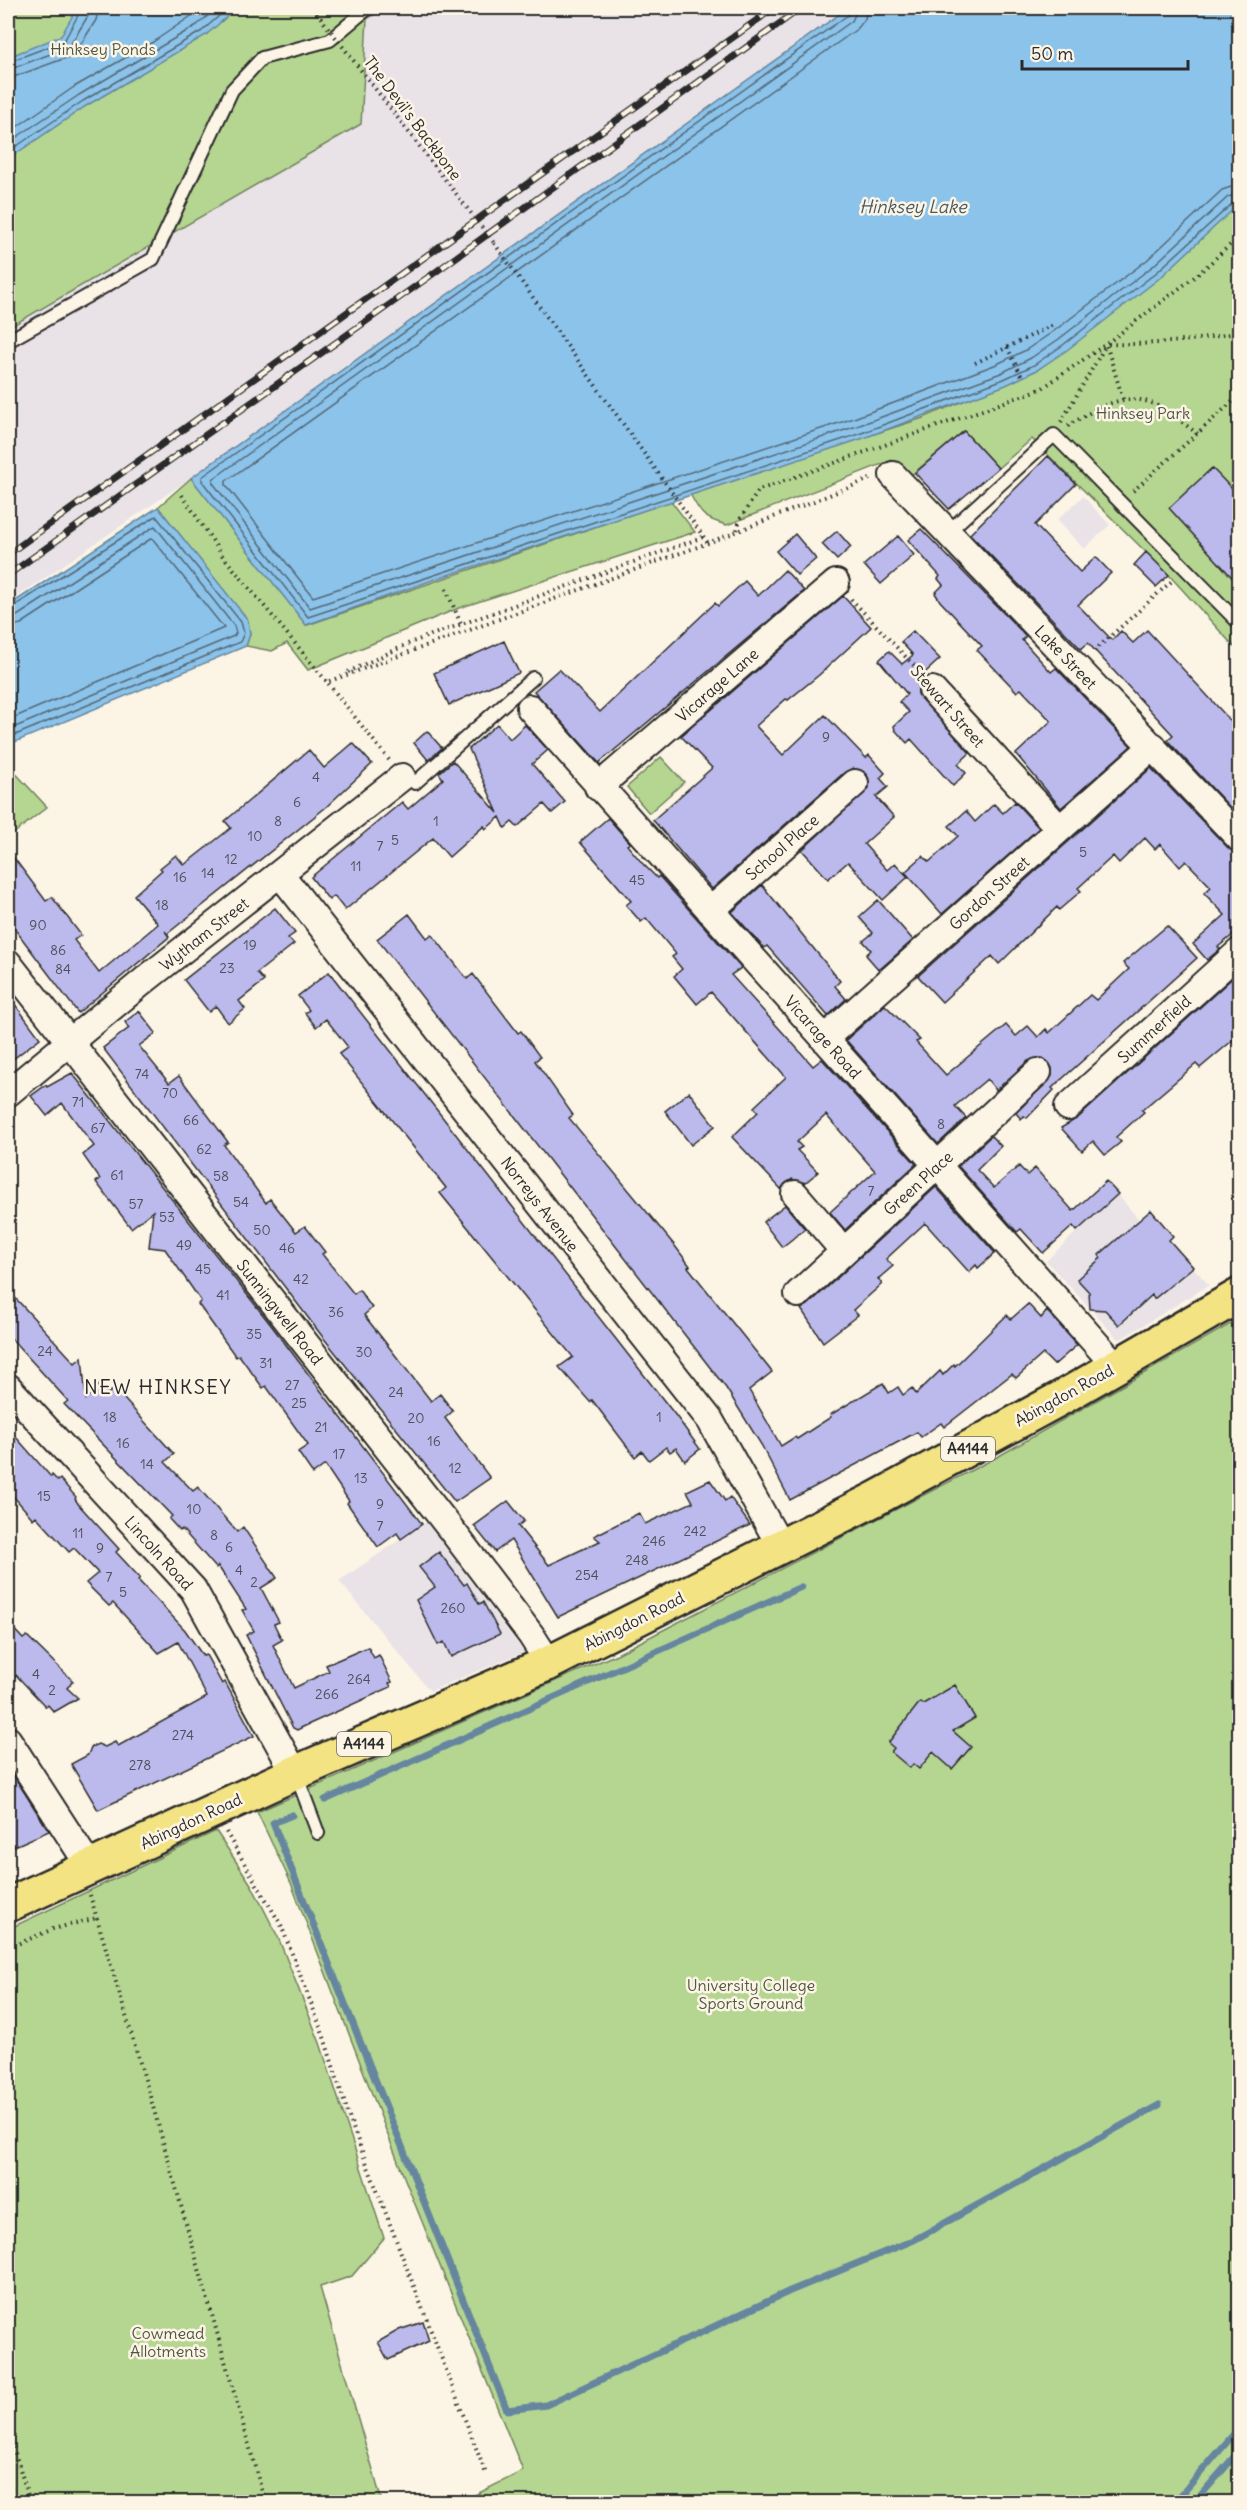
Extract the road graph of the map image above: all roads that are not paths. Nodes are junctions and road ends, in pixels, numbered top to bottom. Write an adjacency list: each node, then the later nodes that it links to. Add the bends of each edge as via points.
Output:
1 (368, 8): 2 (lane, via 330,40 262,58 232,90 153,259)
2 (8, 341)
3 (893, 475): 4 (street, Lake Street)
4 (949, 531): 6 (lane, via 1054,435); 10 (street, Lake Street, via 1075,668)
5 (836, 583): 13 (street, Vicarage Lane)
6 (1237, 621)
7 (533, 678): 9 (lane)
8 (932, 690): 14 (street, Stewart Street)
9 (524, 700): 11 (lane); 13 (street, Vicarage Road)
10 (1154, 746): 14 (street, Gordon Street); 15 (street, Lake Street)
11 (408, 780): 16 (street, Wytham Street)
12 (855, 783): 17 (street, School Place)
13 (598, 787): 17 (street, Vicarage Road)
14 (1060, 829): 20 (street, Gordon Street)
15 (1239, 839)
16 (281, 875): 21 (street, Wytham Street); 32 (street, Norreys Avenue, via 710,1420)
17 (710, 911): 20 (street, Vicarage Road)
18 (1239, 951): 24 (street, Summerfield)
19 (8, 963): 21 (street, Sunningwell Road)
20 (824, 1039): 25 (street, Vicarage Road)
21 (69, 1042): 23 (street, Wytham Street); 33 (street, Sunningwell Road, via 447,1537 531,1635)
22 (1038, 1072): 25 (street, Green Place)
23 (8, 1093)
24 (1068, 1107)
25 (938, 1165): 27 (street, Green Place); 30 (street, Vicarage Road)
26 (795, 1194): 27 (street)
27 (843, 1250): 28 (street, Green Place)
28 (798, 1294)
29 (1239, 1294): 30 (main road, Abingdon Road / A4144)
30 (1116, 1366): 32 (main road, Abingdon Road / A4144)
31 (8, 1387): 35 (street, Lincoln Road, via 193,1589)
32 (781, 1547): 33 (main road, Abingdon Road / A4144)
33 (549, 1664): 35 (main road, Abingdon Road / A4144)
34 (8, 1740): 37 (street)
35 (296, 1773): 36 (lane); 37 (main road, Abingdon Road / A4144)
36 (318, 1833)
37 (90, 1867): 38 (main road, Abingdon Road / A4144)
38 (8, 1905)

